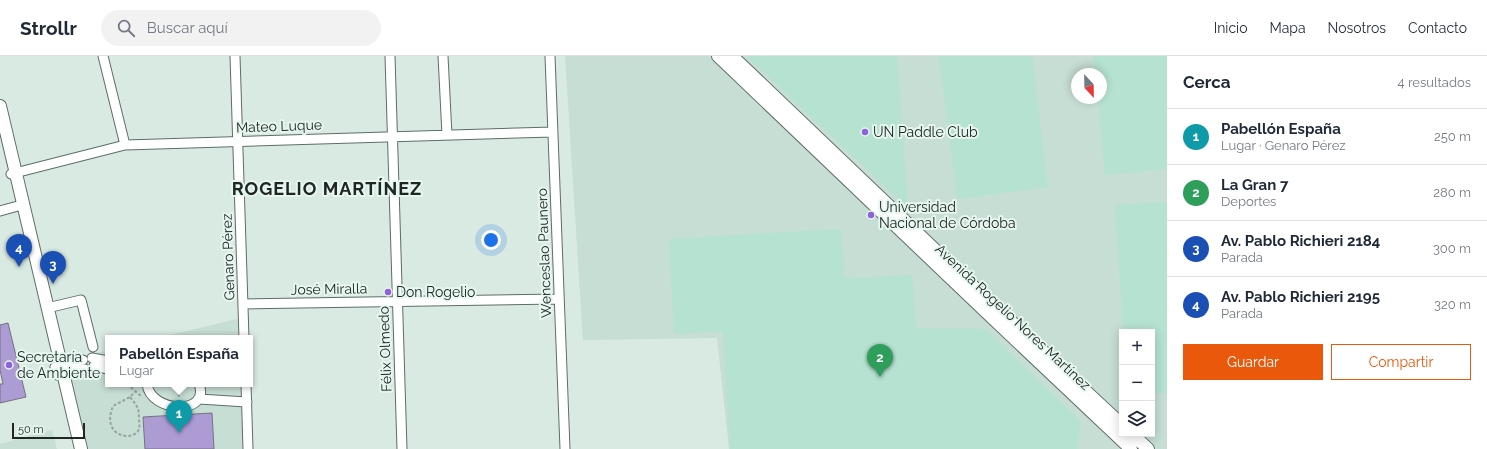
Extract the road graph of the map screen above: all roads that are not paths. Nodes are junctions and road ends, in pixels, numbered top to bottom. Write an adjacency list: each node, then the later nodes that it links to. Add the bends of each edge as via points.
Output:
1 (104, 56): 14 (street)
2 (235, 56): 13 (street, Genaro Pérez)
3 (390, 56): 12 (street, Félix Olmedo)
4 (443, 56): 11 (street)
5 (550, 56): 10 (street, Wenceslao Paunero)
6 (718, 56): 40 (main road, Avenida Rogelio Nores Martínez)
7 (732, 56): 33 (main road, Avenida Rogelio Nores Martínez)
8 (0, 106): 15 (main road)
9 (0, 132): 15 (main road)
10 (553, 132): 11 (street, Mateo Luque); 18 (street, Wenceslao Paunero)
11 (447, 136): 12 (street, Mateo Luque)
12 (393, 137): 13 (street, Mateo Luque); 19 (street, Félix Olmedo)
13 (238, 142): 14 (street, Mateo Luque); 20 (street, Genaro Pérez)
14 (125, 145): 15 (street, Mateo Luque)
15 (13, 174): 16 (main road); 21 (main road)
16 (18, 206): 17 (street); 27 (main road)
17 (0, 210)
18 (559, 299): 19 (street, José Miralla); 39 (street, Wenceslao Paunero)
19 (398, 302): 20 (street, José Miralla); 38 (street, Félix Olmedo)
20 (243, 304): 22 (street, Genaro Pérez)
21 (47, 308): 23 (street, via 81,300); 27 (main road)
22 (244, 335)
23 (93, 347)
24 (105, 361): 25 (street)
25 (89, 363): 26 (street); 27 (street)
26 (105, 368)
27 (59, 370): 35 (main road); 36 (main road)
28 (147, 387): 31 (street, via 151,395 160,403 170,406 192,405)
29 (200, 387): 31 (street)
30 (246, 387): 32 (street)
31 (199, 399): 32 (street)
32 (247, 402): 37 (street)
33 (1119, 422)
34 (1135, 437): 41 (main road)
35 (75, 449)
36 (81, 449)
37 (248, 449)
38 (402, 449)
39 (565, 449)
40 (1131, 449)
41 (1148, 449)

